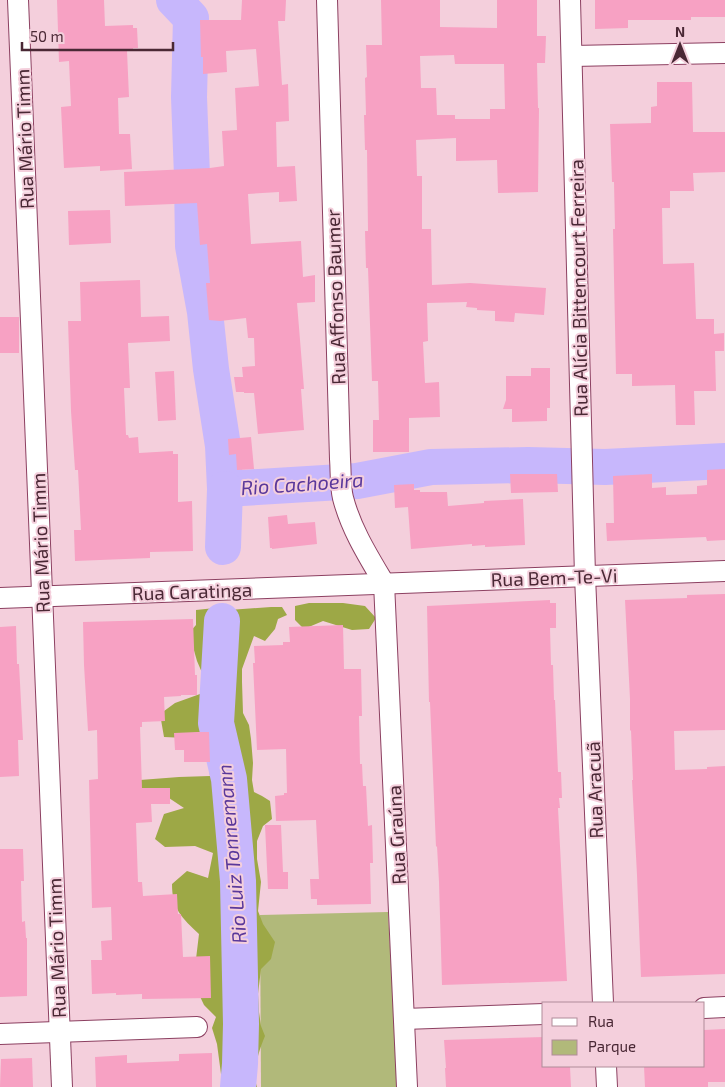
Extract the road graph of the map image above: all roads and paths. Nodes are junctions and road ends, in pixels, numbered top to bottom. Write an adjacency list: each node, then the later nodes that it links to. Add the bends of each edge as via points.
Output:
1 (18, 0): 9 (street, Rua Mário Timm)
2 (327, 0): 8 (street, Rua Affonso Baumer, via 343,496 355,532)
3 (570, 0): 5 (street, Rua Alícia Bittencourt Ferreira)
4 (725, 53): 5 (street)
5 (572, 56): 7 (street, Rua Alícia Bittencourt Ferreira)
6 (725, 571): 7 (street, Rua Bem-Te-Vi)
7 (585, 576): 8 (street, Rua Bem-Te-Vi); 11 (street, Rua Aracuã)
8 (384, 583): 9 (street, Rua Caratinga); 15 (street, Rua Graúna)
9 (42, 596): 10 (street, Rua Caratinga); 17 (street, Rua Mário Timm)
10 (0, 598)
11 (603, 1002)
12 (725, 1007): 13 (street)
13 (705, 1008)
14 (542, 1014): 15 (street)
15 (404, 1019): 21 (street, Rua Graúna)
16 (197, 1027): 17 (street)
17 (60, 1032): 18 (street); 20 (street, Rua Mário Timm)
18 (0, 1034)
19 (606, 1067): 22 (street)
20 (62, 1087)
21 (408, 1087)
22 (607, 1087)

